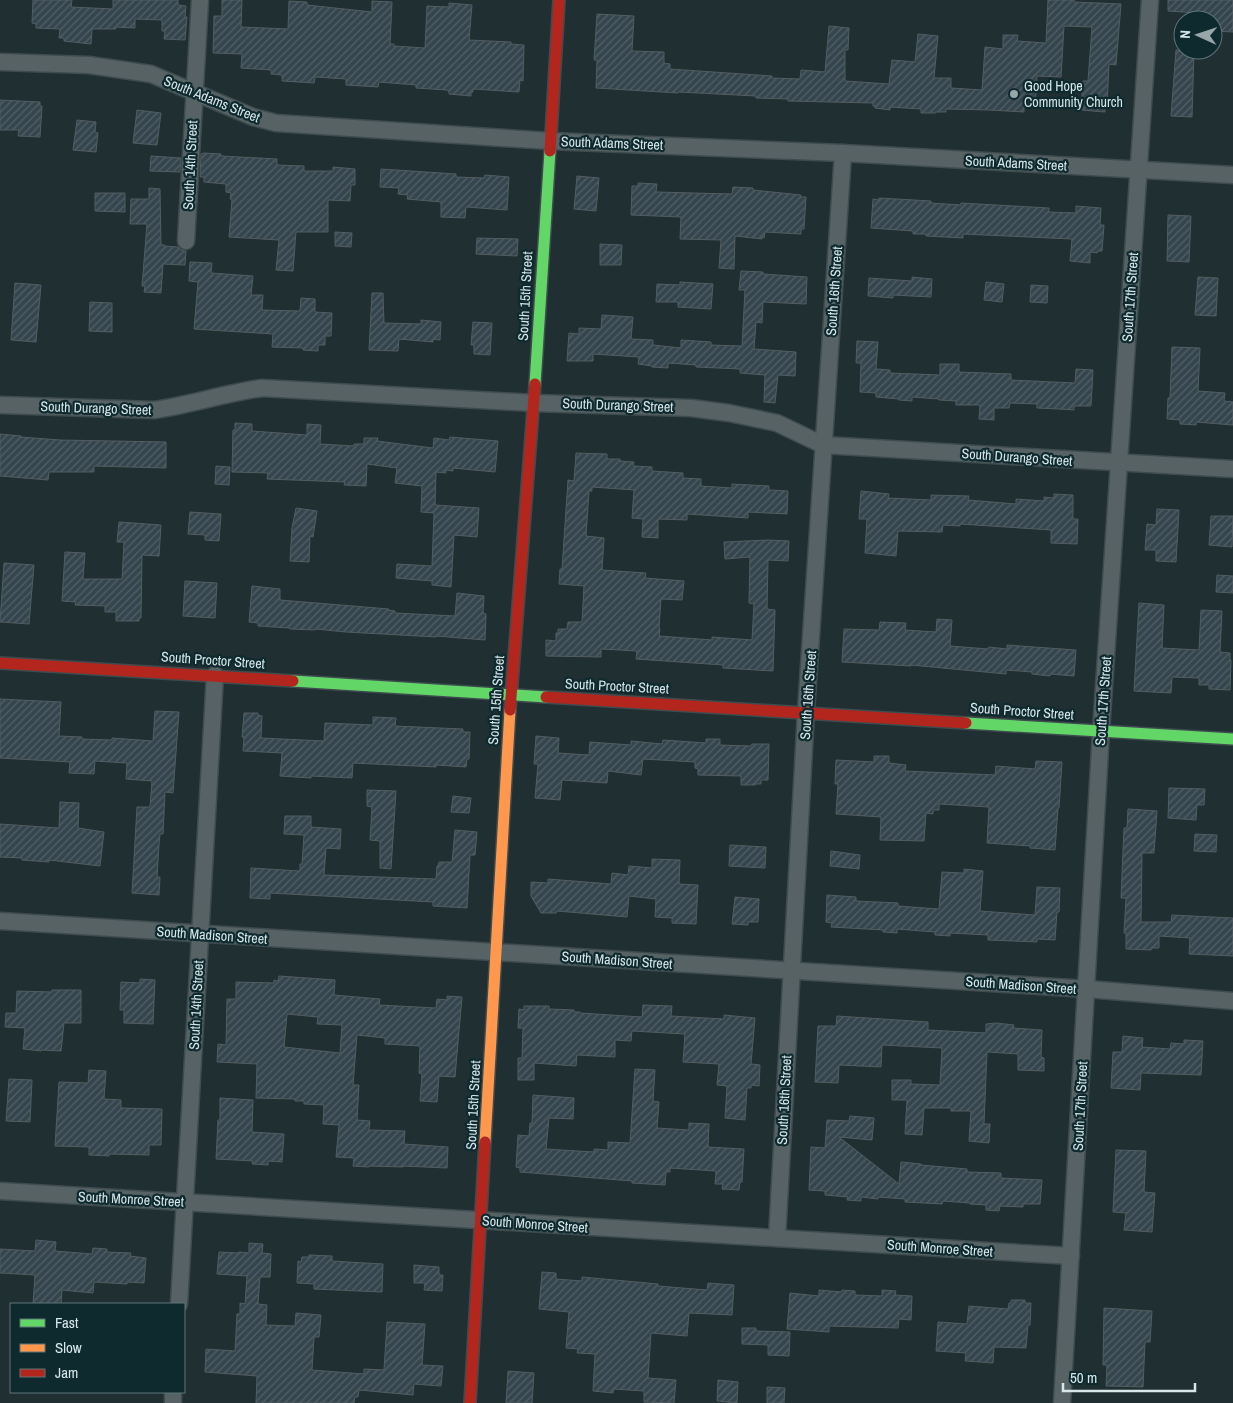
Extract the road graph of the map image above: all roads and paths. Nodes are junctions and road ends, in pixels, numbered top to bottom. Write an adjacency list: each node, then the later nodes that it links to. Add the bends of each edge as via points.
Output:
1 (200, 0): 5 (street, South 14th Street)
2 (558, 0): 6 (street, South 15th Street)
3 (1150, 0): 8 (street, South 17th Street)
4 (0, 62): 5 (street, South Adams Street, via 90,65 128,70 151,74)
5 (194, 92): 6 (street, South Adams Street, via 226,107 276,123); 10 (street, South 14th Street)
6 (550, 141): 7 (street, South Adams Street); 11 (street, South 15th Street)
7 (843, 152): 8 (street, South Adams Street); 13 (street, South 16th Street)
8 (1138, 170): 9 (street, South Adams Street); 14 (street, South 17th Street)
9 (1233, 175)
10 (186, 240)
11 (534, 403): 12 (street, South Durango Street, via 262,388 154,410); 13 (street, South Durango Street, via 692,408 729,413 777,424); 18 (street, South 15th Street)
12 (0, 405)
13 (823, 445): 14 (street, South Durango Street); 19 (street, South 16th Street)
14 (1119, 463): 15 (street, South Durango Street); 20 (street, South 17th Street)
15 (1233, 469)
16 (0, 663): 17 (street, South Proctor Street)
17 (215, 675): 18 (street, South Proctor Street); 23 (street, South 14th Street)
18 (511, 695): 19 (street, South Proctor Street); 24 (street, South 15th Street)
19 (806, 712): 20 (street, South Proctor Street); 25 (street, South 16th Street)
20 (1101, 731): 21 (street, South Proctor Street); 26 (street, South 17th Street)
21 (1233, 739)
22 (0, 921): 23 (street, South Madison Street)
23 (199, 934): 24 (street, South Madison Street); 29 (street, South 14th Street)
24 (496, 953): 25 (street, South Madison Street); 30 (street, South 15th Street)
25 (791, 971): 26 (street, South Madison Street); 31 (street, South 16th Street)
26 (1087, 989): 27 (street, South Madison Street); 32 (street, South 17th Street)
27 (1233, 1001)
28 (0, 1191): 29 (street, South Monroe Street)
29 (185, 1202): 30 (street, South Monroe Street); 33 (street, South 14th Street)
30 (481, 1220): 31 (street, South Monroe Street); 34 (street, South 15th Street)
31 (777, 1238): 32 (street, South Monroe Street)
32 (1071, 1256): 35 (street, South 17th Street)
33 (178, 1303)
34 (470, 1403)
35 (1062, 1403)

